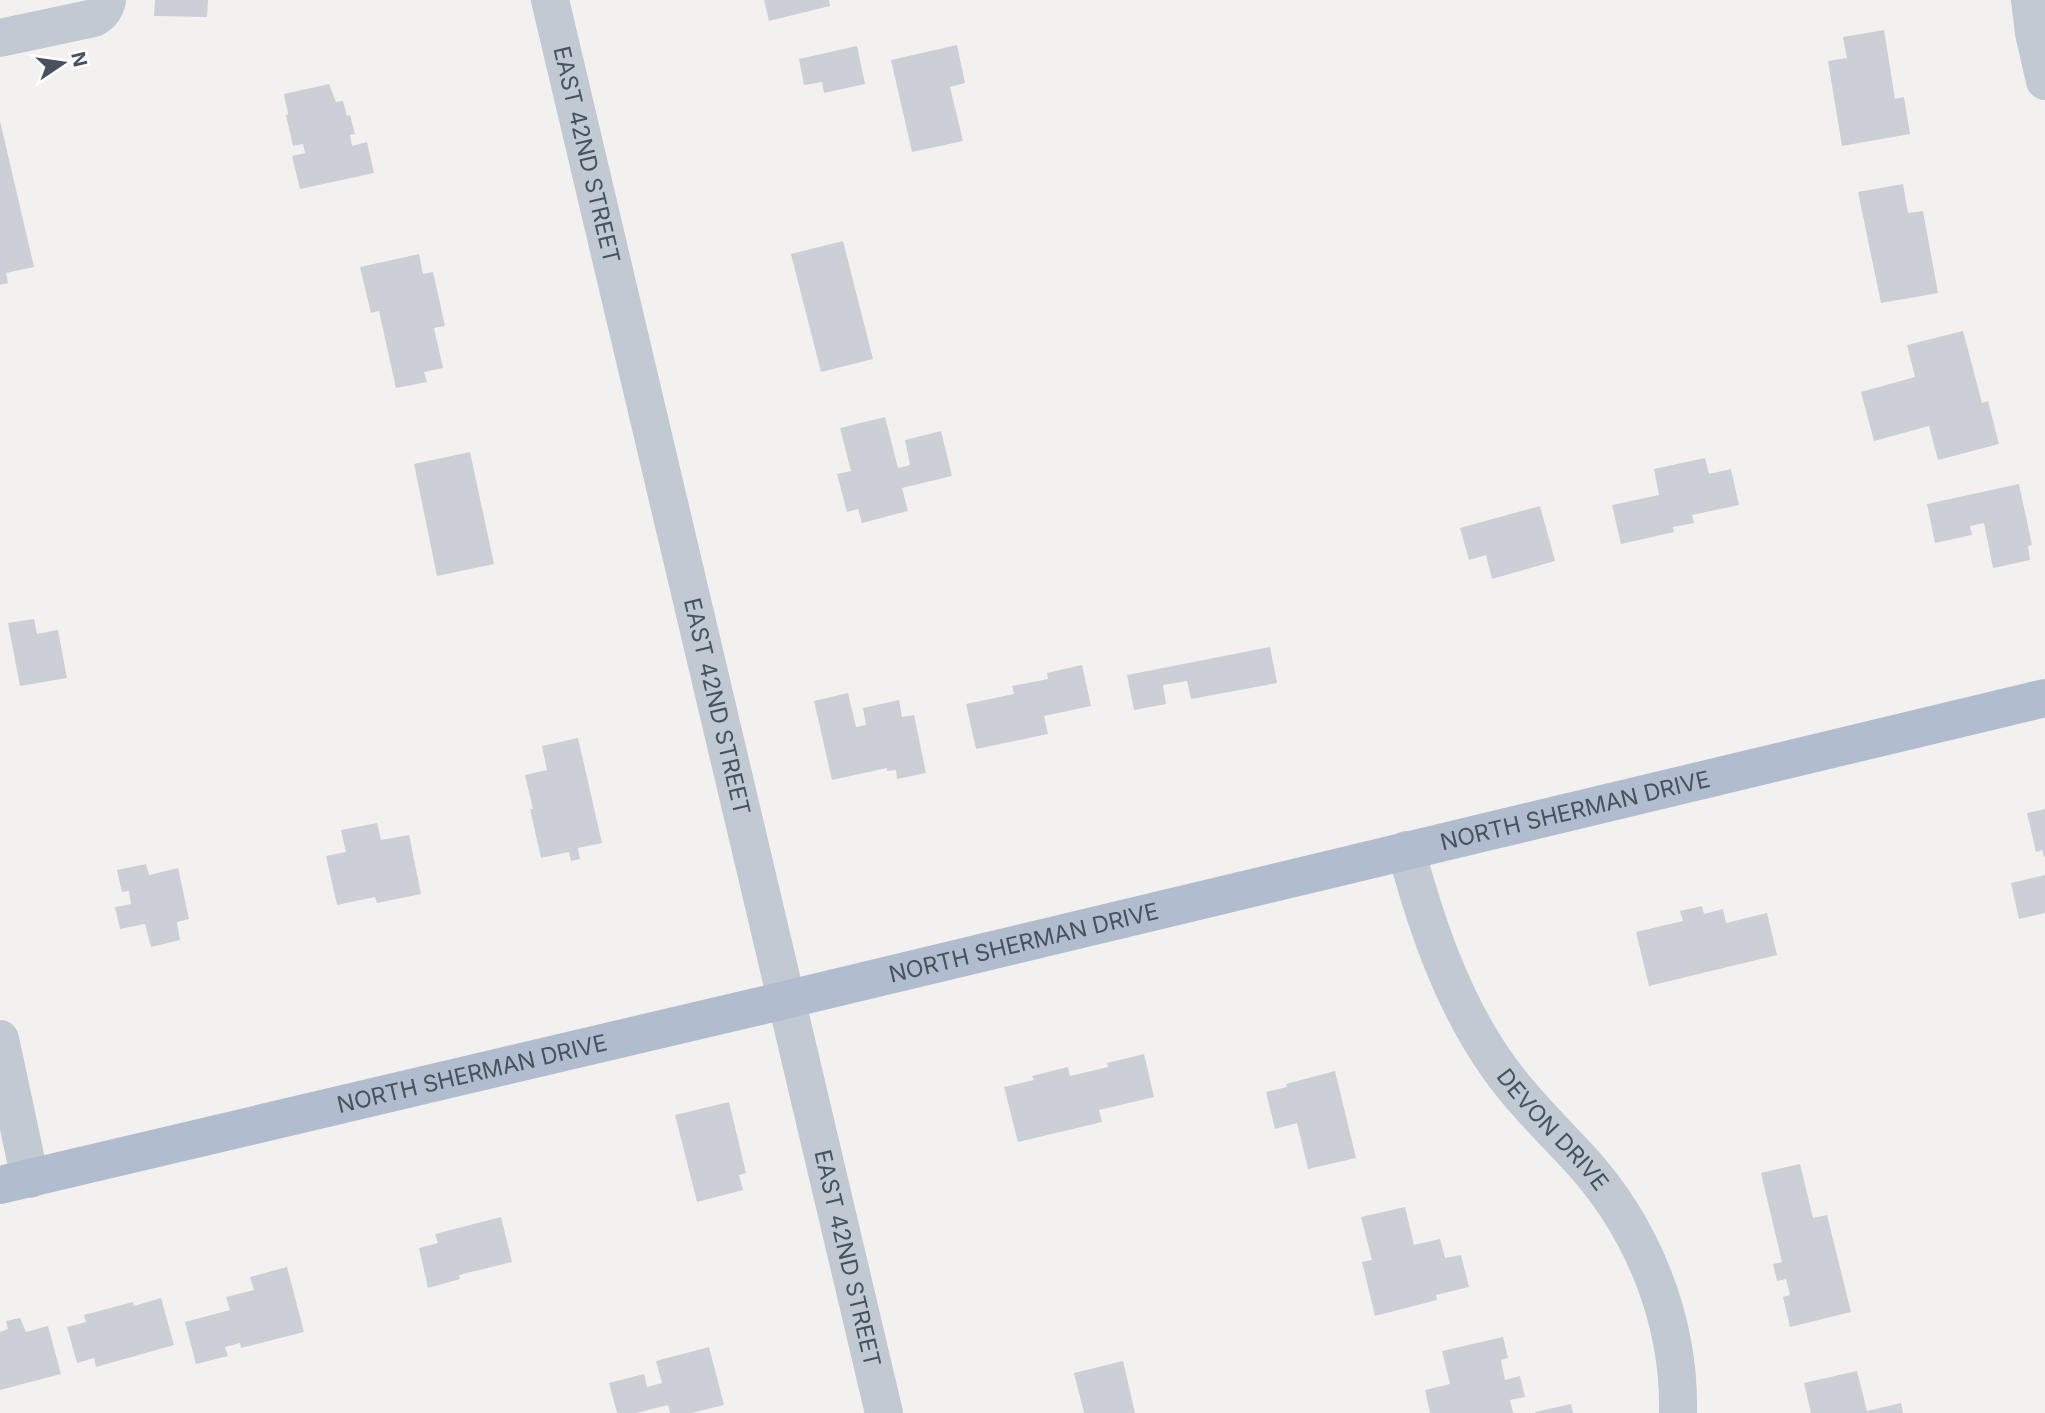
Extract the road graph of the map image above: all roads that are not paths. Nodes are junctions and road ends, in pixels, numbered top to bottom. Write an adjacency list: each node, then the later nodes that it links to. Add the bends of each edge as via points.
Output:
1 (107, 0): 4 (street, via 106,8 94,18)
2 (550, 0): 8 (street, EAST 42ND STREET)
3 (2030, 0): 5 (street)
4 (0, 37)
5 (2045, 81)
6 (2045, 698): 7 (main road, NORTH SHERMAN DRIVE)
7 (1406, 850): 8 (main road, NORTH SHERMAN DRIVE); 12 (street, DEVON DRIVE, via 1420,903 1457,997 1500,1069 1600,1183 1651,1268 1674,1349)
8 (785, 1000): 10 (main road, NORTH SHERMAN DRIVE); 11 (street, EAST 42ND STREET)
9 (0, 1039): 10 (street)
10 (15, 1182)
11 (884, 1413)
12 (1678, 1413)

